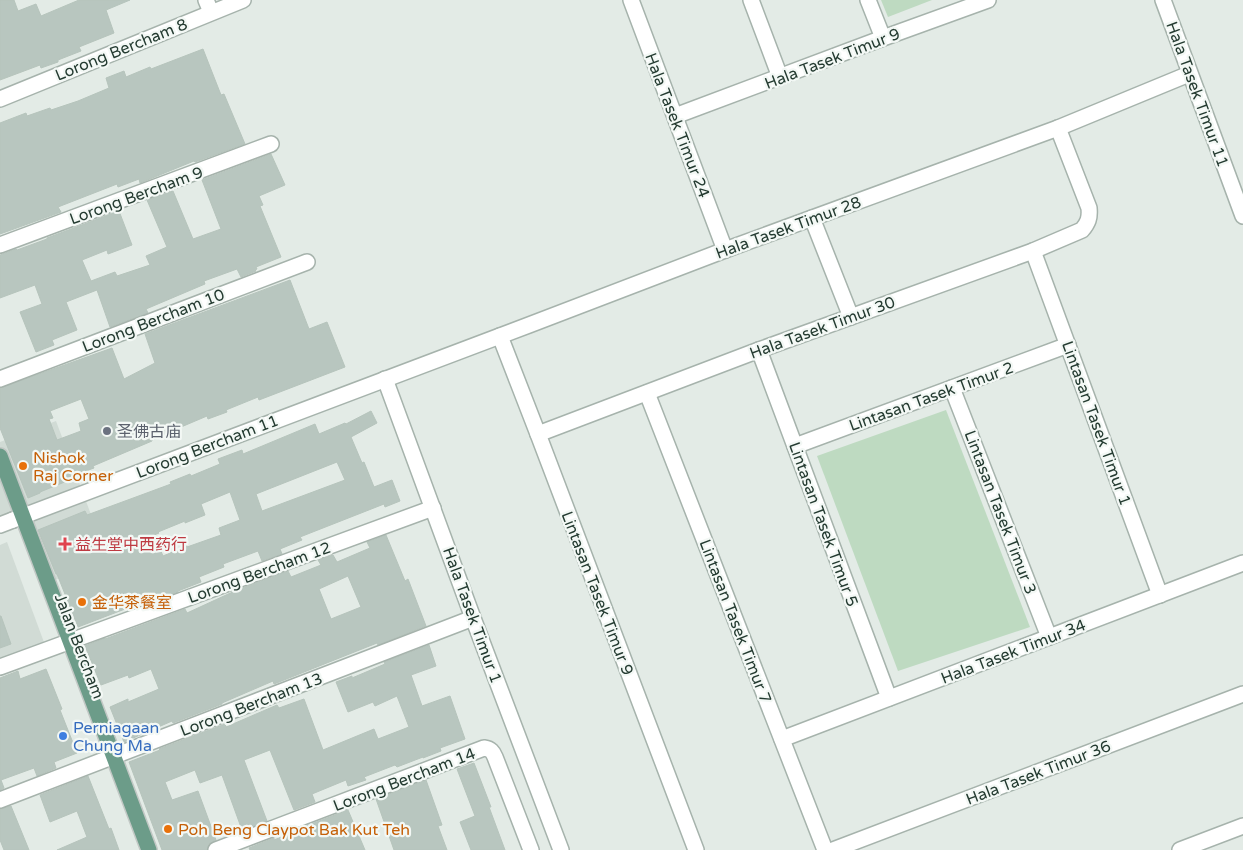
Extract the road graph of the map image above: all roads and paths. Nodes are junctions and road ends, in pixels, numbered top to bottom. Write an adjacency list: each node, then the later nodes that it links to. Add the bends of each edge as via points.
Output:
1 (243, 0): 7 (street, Lorong Bercham 8)
2 (631, 0): 12 (street, Hala Tasek Timur 24)
3 (751, 0): 10 (street)
4 (868, 0): 8 (street)
5 (988, 0): 8 (street, Hala Tasek Timur 9)
6 (1163, 0): 9 (street, Hala Tasek Timur 11)
7 (209, 6): 11 (street, Lorong Bercham 8)
8 (884, 38): 10 (street, Hala Tasek Timur 9)
9 (1189, 74): 13 (street, Hala Tasek Timur 28); 15 (street, Hala Tasek Timur 11)
10 (780, 77): 12 (street, Hala Tasek Timur 9)
11 (0, 99)
12 (675, 116): 18 (street, Hala Tasek Timur 24)
13 (1058, 128): 16 (street, Hala Tasek Timur 28); 19 (street, Hala Tasek Timur 30, via 1090,216 1082,230)
14 (271, 144): 17 (street, Lorong Bercham 9)
15 (1243, 216)
16 (812, 218): 18 (street, Hala Tasek Timur 28); 21 (street)
17 (0, 245)
18 (725, 250): 22 (street, Hala Tasek Timur 28)
19 (1034, 251): 21 (street, Hala Tasek Timur 30); 23 (street, Lintasan Tasek Timur 1)
20 (307, 262): 25 (street, Lorong Bercham 10)
21 (851, 316): 24 (street, Hala Tasek Timur 30)
22 (500, 336): 26 (street, Hala Tasek Timur 28); 29 (street, Lintasan Tasek Timur 9)
23 (1068, 345): 27 (street, Lintasan Tasek Timur 2); 36 (street, Lintasan Tasek Timur 1)
24 (759, 350): 28 (street, Hala Tasek Timur 30); 30 (street, Lintasan Tasek Timur 5)
25 (0, 379)
26 (385, 379): 33 (street, Hala Tasek Timur 1); 34 (street, Lorong Bercham 11)
27 (952, 388): 30 (street, Lintasan Tasek Timur 2); 38 (street, Lintasan Tasek Timur 3)
28 (647, 393): 29 (street, Hala Tasek Timur 30); 43 (street, Lintasan Tasek Timur 7)
29 (538, 434): 52 (street, Lintasan Tasek Timur 9)
30 (795, 446): 42 (street, Lintasan Tasek Timur 5)
31 (0, 456): 34 (main road, Jalan Bercham)
32 (0, 483): 34 (main road, Jalan Bercham)
33 (433, 508): 37 (street, Hala Tasek Timur 1); 39 (street, Lorong Bercham 12)
34 (12, 520): 39 (main road, Jalan Bercham)
35 (1243, 563): 36 (street, Hala Tasek Timur 34)
36 (1160, 595): 38 (street, Hala Tasek Timur 34)
37 (473, 618): 44 (street, Lorong Bercham 13); 51 (street, Hala Tasek Timur 1)
38 (1049, 637): 42 (street, Hala Tasek Timur 34)
39 (65, 643): 40 (street, Lorong Bercham 12); 44 (main road, Jalan Bercham)
40 (0, 668)
41 (1243, 694): 54 (street, Hala Tasek Timur 36)
42 (889, 698): 43 (street, Hala Tasek Timur 34)
43 (782, 739): 53 (street, Lintasan Tasek Timur 7)
44 (109, 758): 45 (street, Lorong Bercham 13); 47 (main road, Jalan Bercham); 48 (main road, Jalan Bercham)
45 (0, 800)
46 (1243, 826): 55 (street)
47 (139, 850)
48 (149, 850)
49 (216, 850): 50 (street, Lorong Bercham 14, via 484,748 493,752)
50 (531, 850)
51 (561, 850)
52 (696, 850)
53 (825, 850)
54 (833, 850)
55 (1180, 850)

